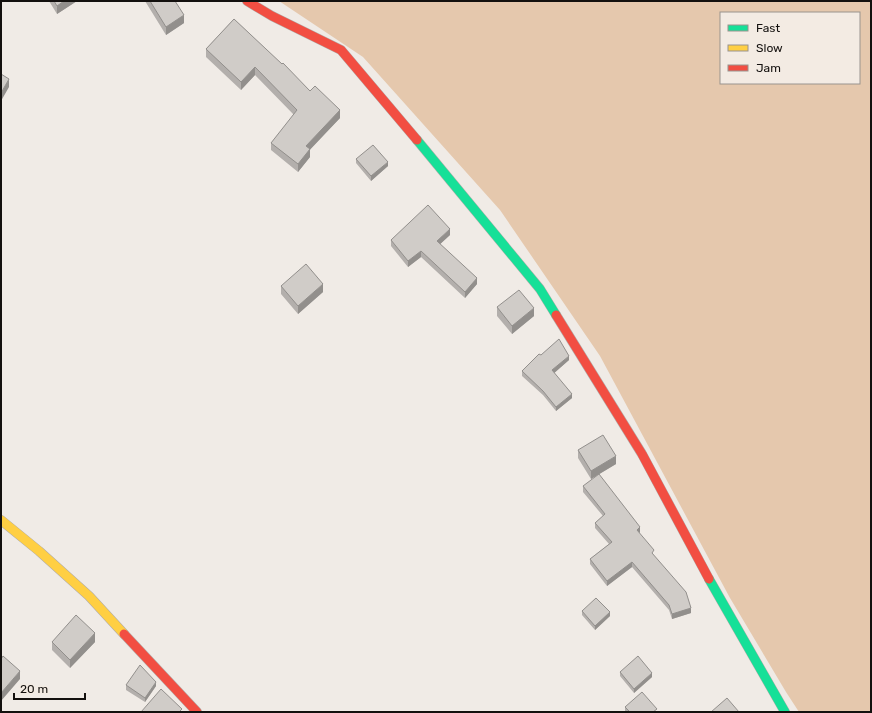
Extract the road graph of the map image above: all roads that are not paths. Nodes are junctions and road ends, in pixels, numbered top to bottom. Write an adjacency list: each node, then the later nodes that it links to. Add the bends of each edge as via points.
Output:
1 (247, 1): 4 (street, via 341,50 540,289 642,454 715,591)
2 (1, 520): 3 (street, via 89,596)
3 (196, 712)
4 (785, 712)

